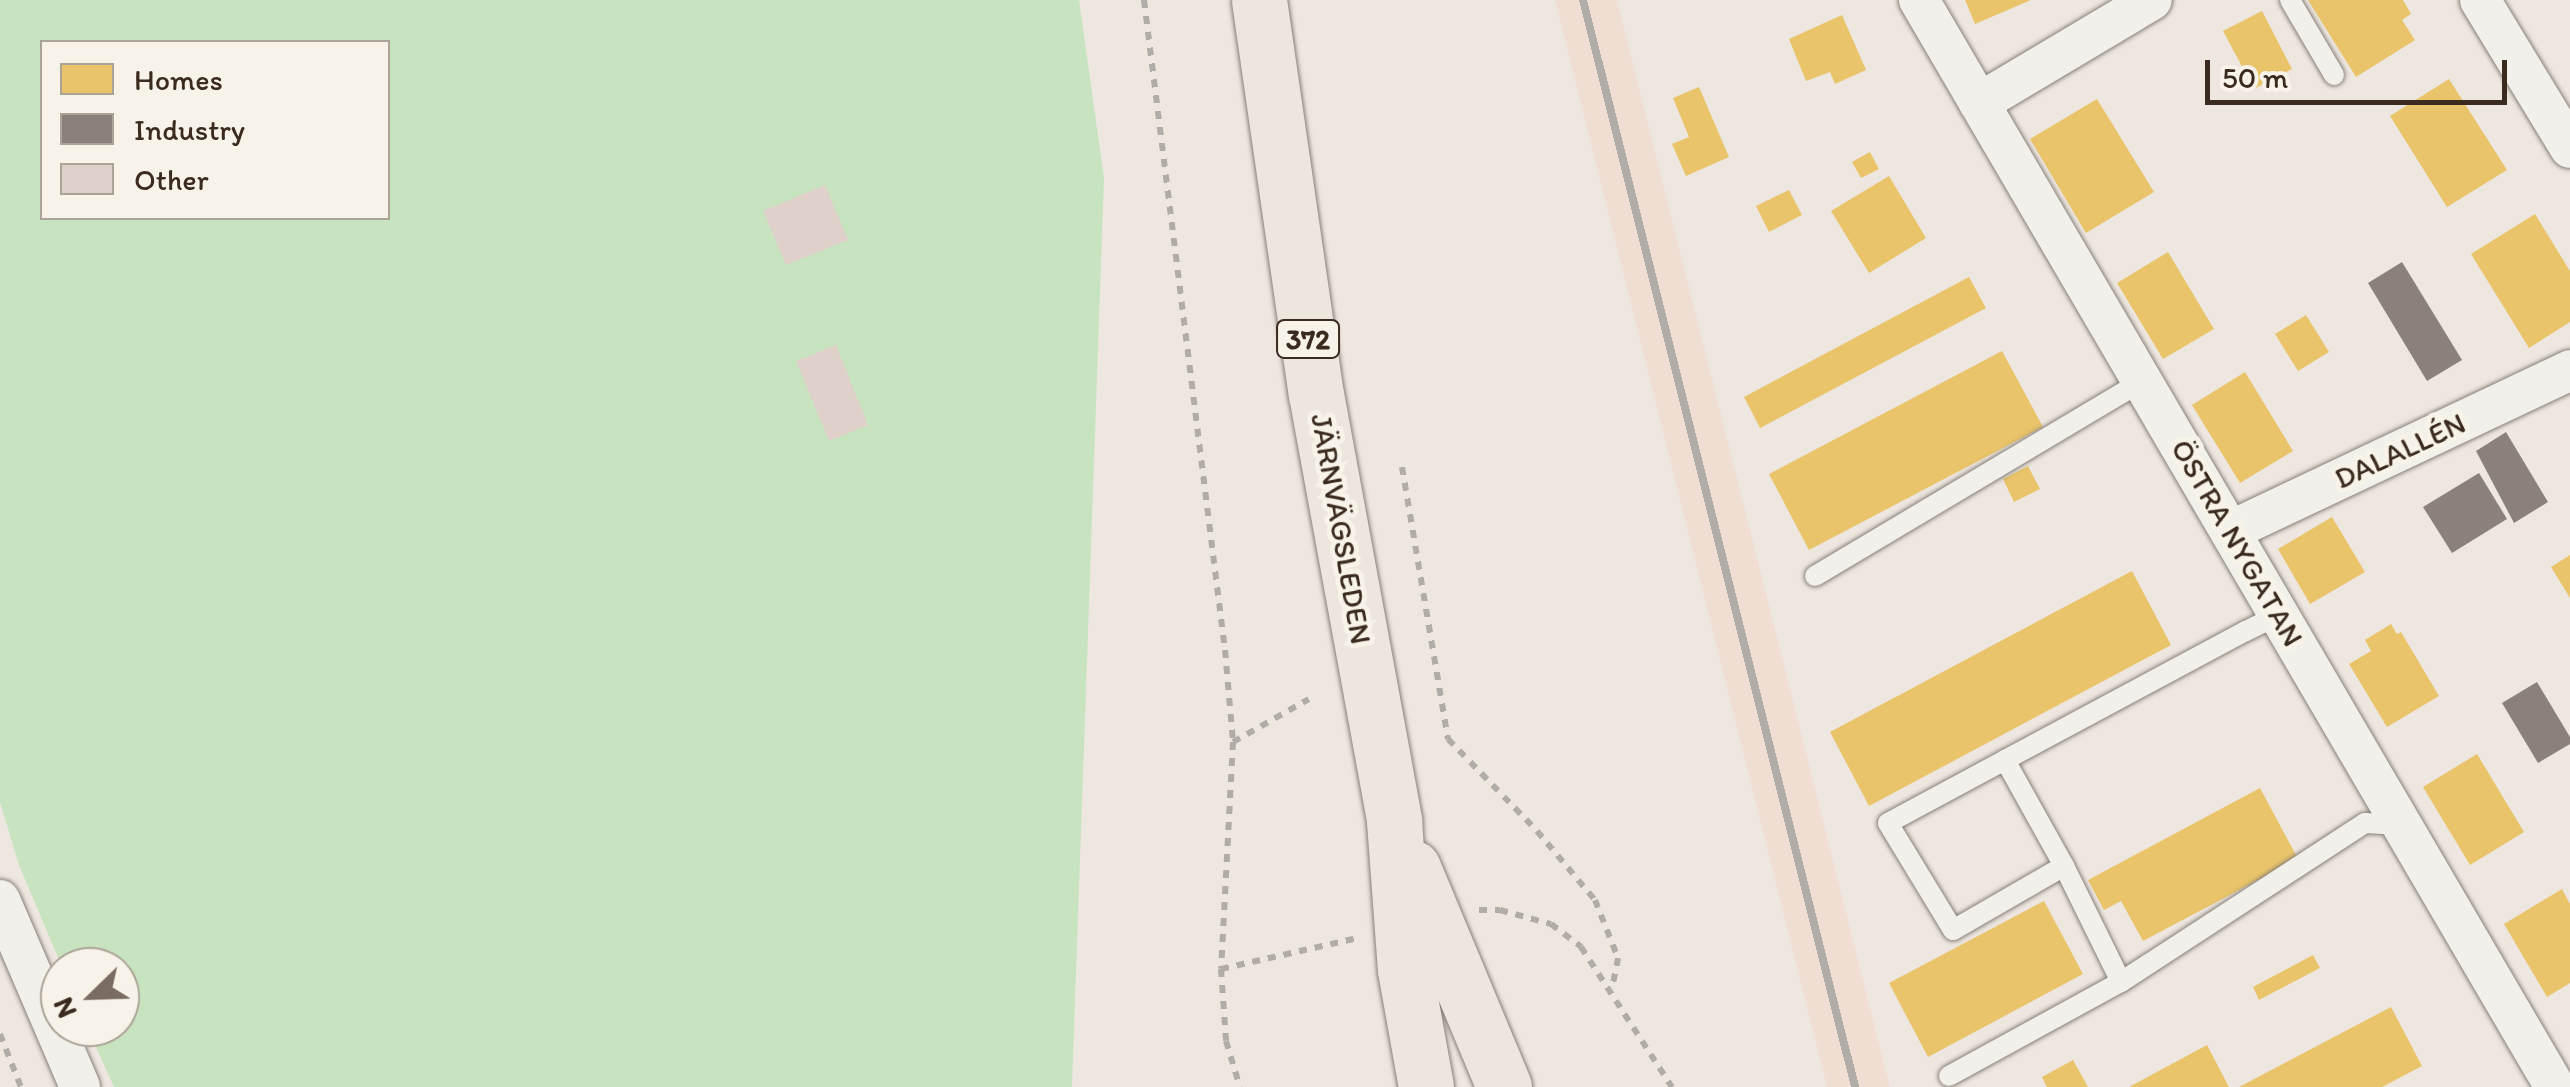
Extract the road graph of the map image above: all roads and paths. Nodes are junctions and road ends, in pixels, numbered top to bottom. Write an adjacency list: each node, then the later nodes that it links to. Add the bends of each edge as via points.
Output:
1 (1144, 0): 17 (path)
2 (1259, 0): 19 (main road, JÄRNVÄGSLEDEN / 372, via 1316,394)
3 (1918, 0): 8 (street, ÖSTRA NYGATAN)
4 (2152, 0): 8 (street)
5 (2290, 0): 7 (lane)
6 (2480, 0): 9 (street)
7 (2334, 75)
8 (1979, 102): 11 (street, ÖSTRA NYGATAN)
9 (2570, 148)
10 (2570, 370): 13 (street, DALALLÉN)
11 (2142, 381): 13 (street, ÖSTRA NYGATAN); 14 (lane)
12 (1402, 467): 27 (path, via 1448,740 1595,900 1618,958)
13 (2230, 531): 15 (street, ÖSTRA NYGATAN)
14 (1815, 576)
15 (2279, 615): 18 (lane); 20 (street, ÖSTRA NYGATAN)
16 (1309, 699): 17 (path)
17 (1233, 742): 25 (path)
18 (2005, 760): 21 (lane); 21 (lane, via 1888,823 1952,930)
19 (1394, 820): 33 (main road, JÄRNVÄGSLEDEN / 372, via 1405,970); 34 (main road, JÄRNVÄGSLEDEN / 372)
20 (2402, 825): 26 (lane, via 2365,823); 36 (street, ÖSTRA NYGATAN)
21 (2064, 866): 26 (lane)
22 (0, 900): 31 (street)
23 (1473, 910): 27 (path, via 1551,924 1581,947)
24 (1371, 935): 25 (path)
25 (1222, 968): 32 (path, via 1226,1041)
26 (2122, 982): 29 (lane)
27 (1612, 989): 35 (path)
28 (0, 1034): 30 (path)
29 (1948, 1076)
30 (21, 1087)
31 (80, 1087)
32 (1240, 1087)
33 (1426, 1087)
34 (1504, 1087)
35 (1672, 1087)
36 (2555, 1087)

